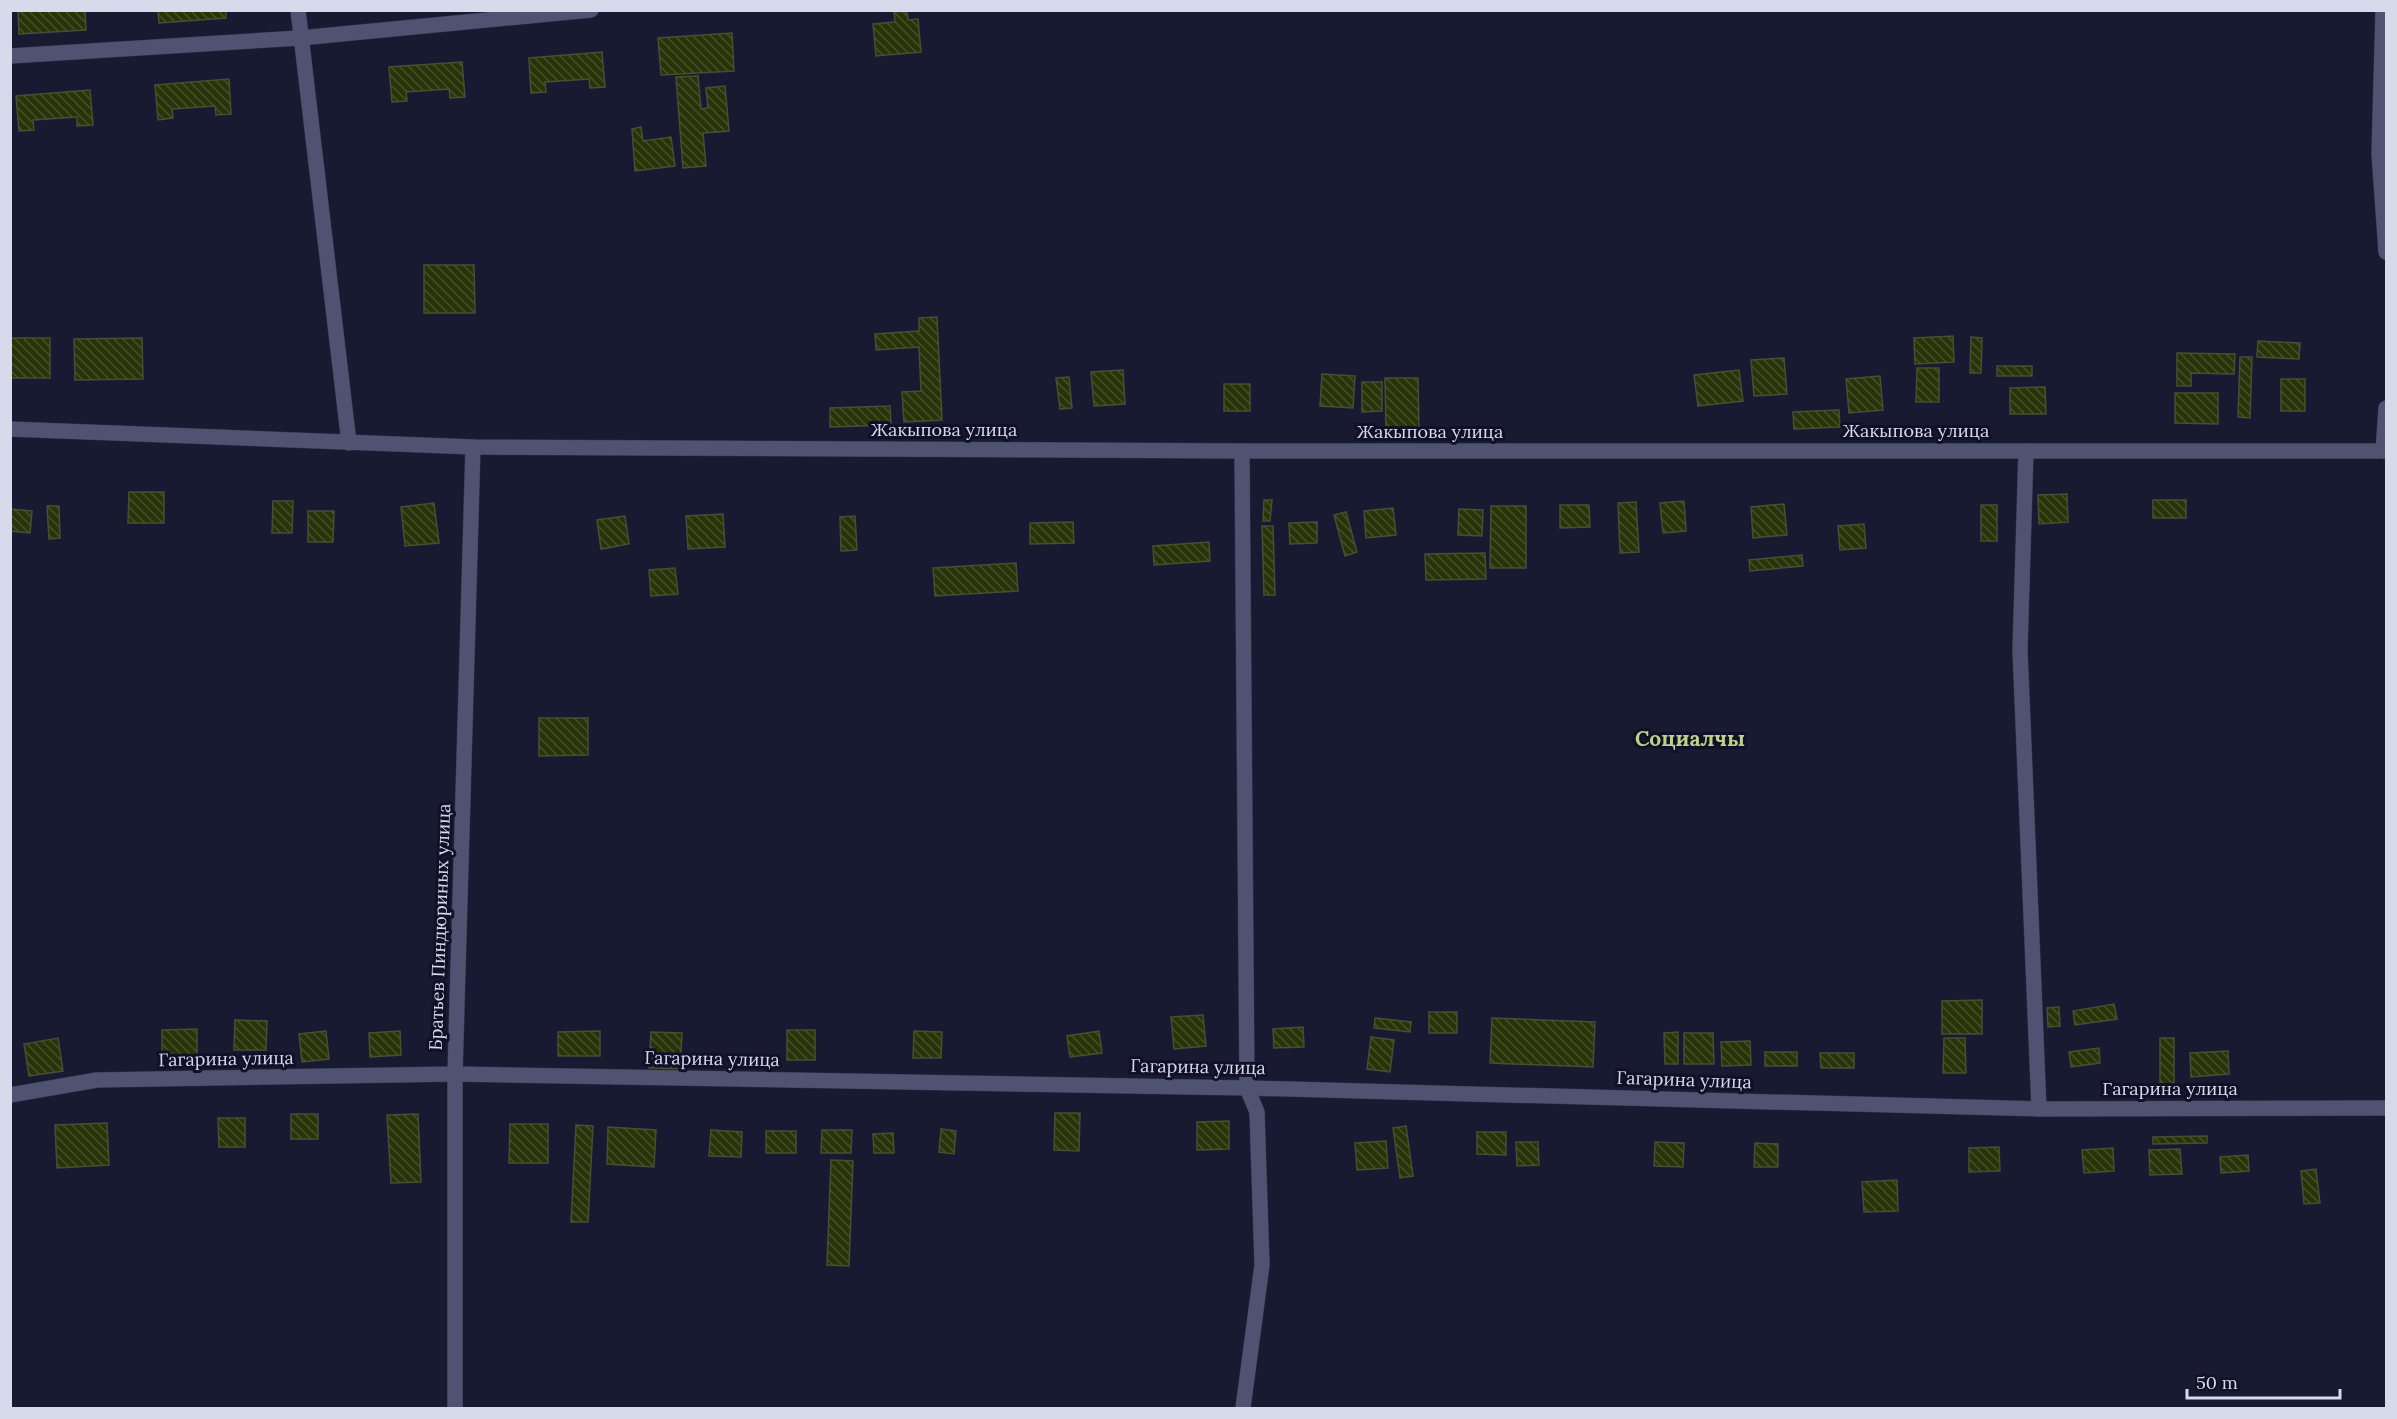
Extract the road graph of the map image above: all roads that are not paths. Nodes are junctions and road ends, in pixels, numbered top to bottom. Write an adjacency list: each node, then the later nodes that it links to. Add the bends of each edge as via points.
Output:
1 (298, 10): 4 (street)
2 (591, 10): 4 (street)
3 (2383, 10): 6 (street, via 2379,154)
4 (300, 38): 5 (street); 9 (street)
5 (10, 56)
6 (2386, 252)
7 (2386, 408): 13 (street)
8 (10, 429): 9 (street, Жакыпова улица)
9 (349, 443): 10 (street, Жакыпова улица)
10 (473, 447): 11 (street, Жакыпова улица); 14 (street, Братьев Пиндюриных улица)
11 (1242, 451): 12 (street, Жакыпова улица); 15 (street)
12 (2026, 451): 13 (street, Жакыпова улица); 17 (street, via 2020,650)
13 (2385, 451)
14 (455, 1074): 15 (street, Гагарина улица); 16 (street, Гагарина улица, via 97,1080); 19 (street, Братьев Пиндюриных улица)
15 (1247, 1088): 17 (street, Гагарина улица); 20 (street, via 1257,1112 1262,1265)
16 (10, 1095)
17 (2039, 1108): 18 (street, Гагарина улица)
18 (2386, 1108)
19 (455, 1408)
20 (1243, 1408)

